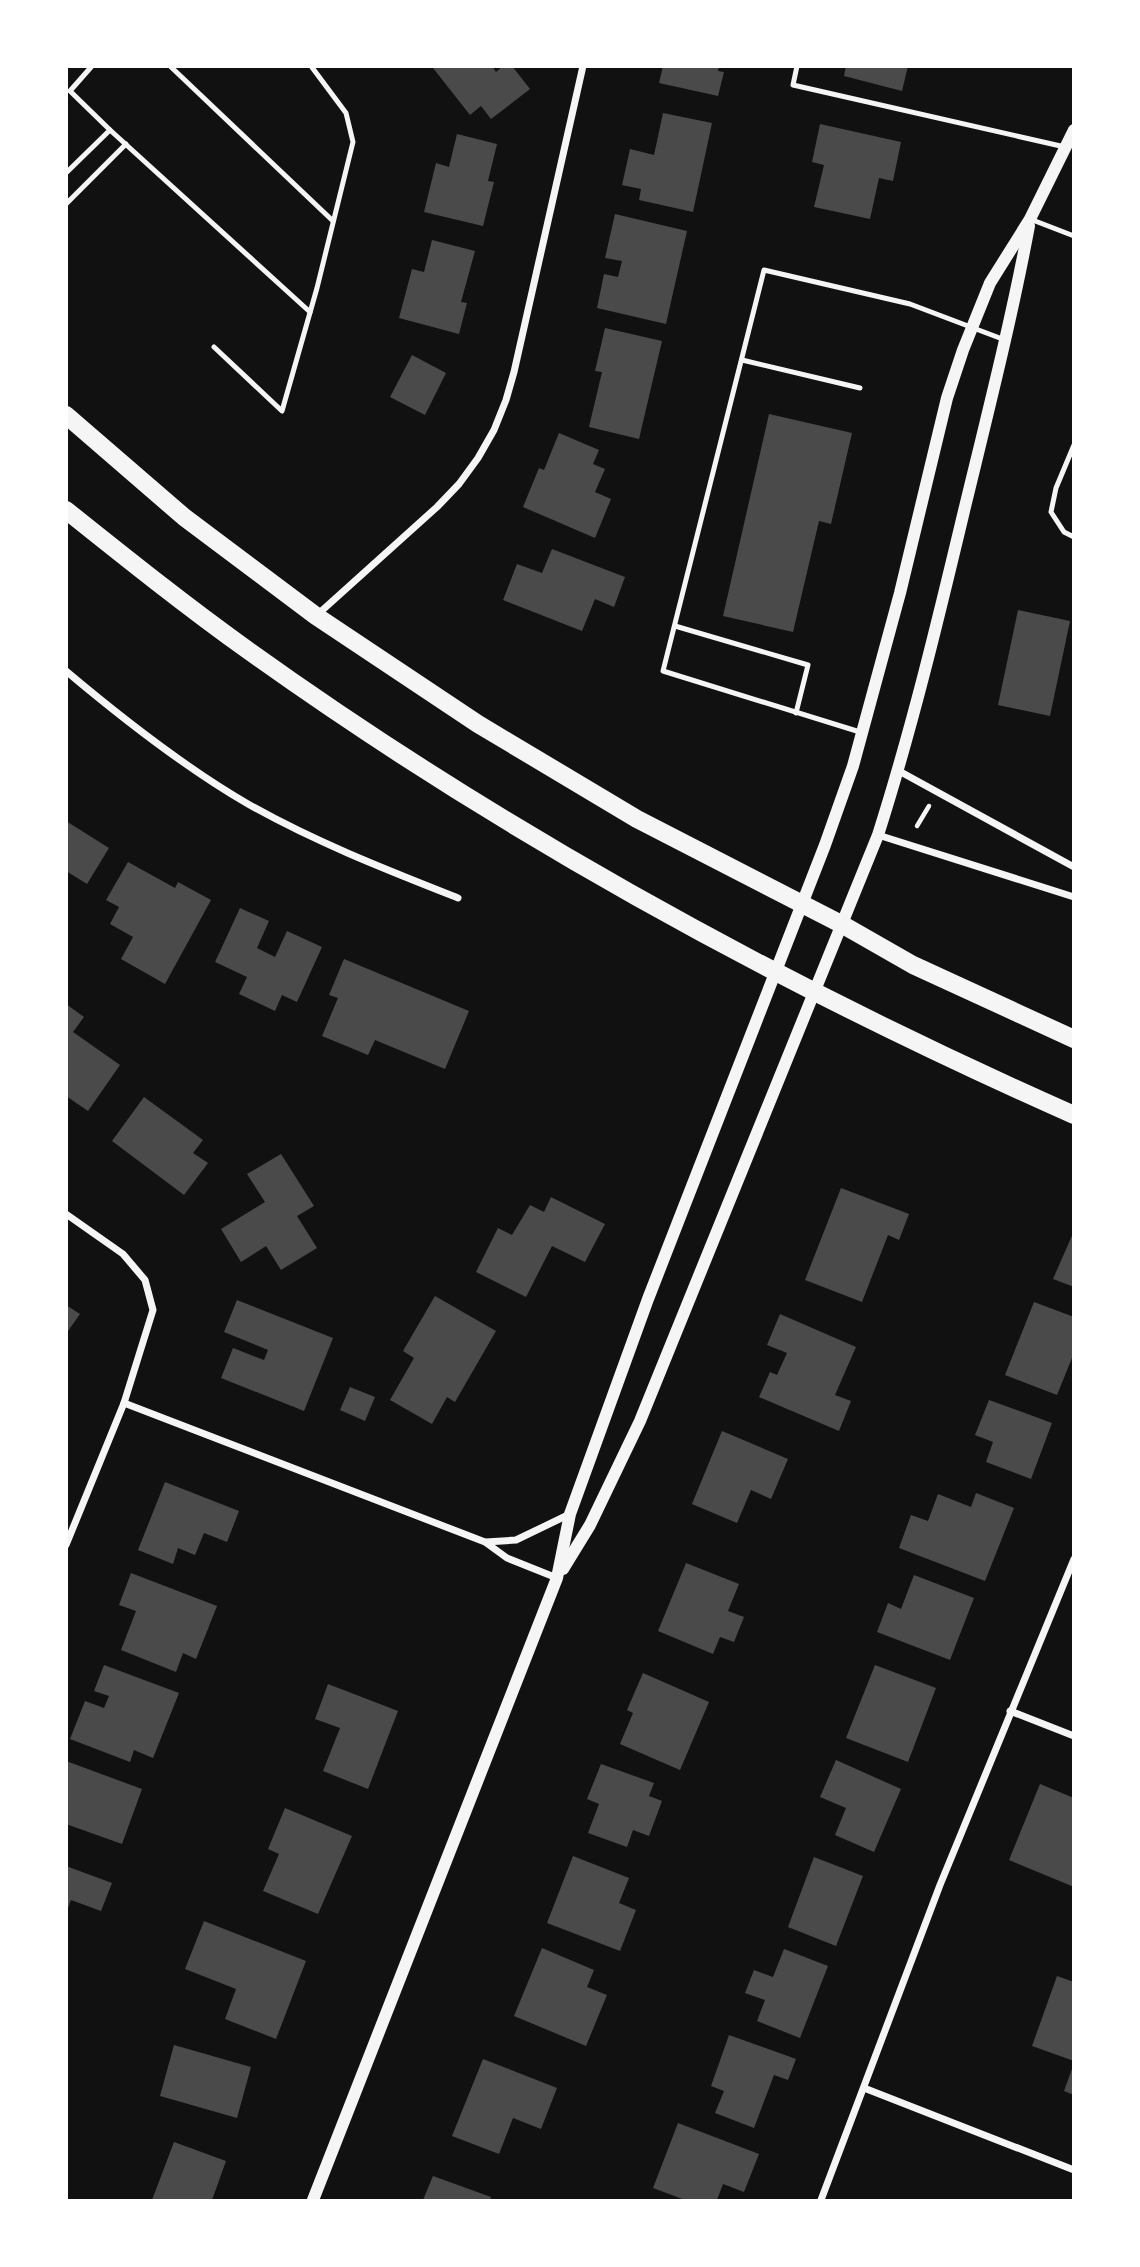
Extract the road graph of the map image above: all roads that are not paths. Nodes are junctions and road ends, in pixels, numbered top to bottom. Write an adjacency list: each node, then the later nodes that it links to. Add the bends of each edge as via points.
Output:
1 (92, 66): 6 (lane, via 70,91)
2 (170, 66): 13 (lane)
3 (311, 66): 13 (lane, via 346,113 353,142)
4 (583, 66): 25 (street, via 514,372 494,430 459,484 437,507)
5 (797, 66): 9 (lane, via 793,85)
6 (110, 130): 8 (lane); 10 (lane)
7 (1073, 130): 9 (street)
8 (126, 144): 11 (lane); 15 (lane)
9 (1065, 147): 12 (street)
10 (66, 173)
11 (66, 204)
12 (1030, 219): 14 (lane); 16 (street, via 990,284); 17 (street)
13 (333, 221): 15 (lane)
14 (1073, 236)
15 (310, 312): 18 (lane, via 282,411)
16 (971, 327): 17 (lane); 19 (lane, via 910,304 764,270); 29 (street, via 947,398)
17 (1005, 340): 30 (street)
18 (214, 347)
19 (742, 360): 20 (lane); 26 (lane)
20 (860, 388)
21 (66, 415): 25 (main road, via 184,517)
22 (1073, 445): 24 (lane, via 1051,512)
23 (66, 510): 37 (main road, via 248,650 385,744 564,855)
24 (1073, 537)
25 (316, 616): 35 (main road, via 564,776)
26 (675, 626): 28 (lane, via 663,671); 28 (lane, via 808,665)
27 (66, 671): 34 (street, via 175,756 248,803 349,855)
28 (796, 713): 29 (lane)
29 (862, 733): 35 (street)
30 (898, 771): 31 (street); 32 (street)
31 (878, 835): 33 (street); 36 (street)
32 (1073, 867)
33 (1073, 897)
34 (458, 898)
35 (802, 905): 36 (main road); 37 (street)
36 (843, 925): 38 (street); 39 (main road, via 913,965)
37 (775, 973): 38 (main road); 43 (street)
38 (813, 992): 40 (main road); 47 (street, via 640,1421 590,1525)
39 (1073, 1039)
40 (1073, 1115)
41 (66, 1214): 42 (street, via 123,1254 145,1280 153,1310)
42 (124, 1403): 44 (street); 45 (street)
43 (570, 1514): 44 (street, via 516,1540); 47 (street)
44 (485, 1542): 47 (street, via 507,1558)
45 (66, 1545)
46 (1073, 1559): 48 (street)
47 (557, 1578): 52 (street)
48 (1010, 1711): 49 (street); 50 (street)
49 (1073, 1736)
50 (863, 2088): 51 (street); 53 (street)
51 (1073, 2170)
52 (313, 2200)
53 (821, 2200)

